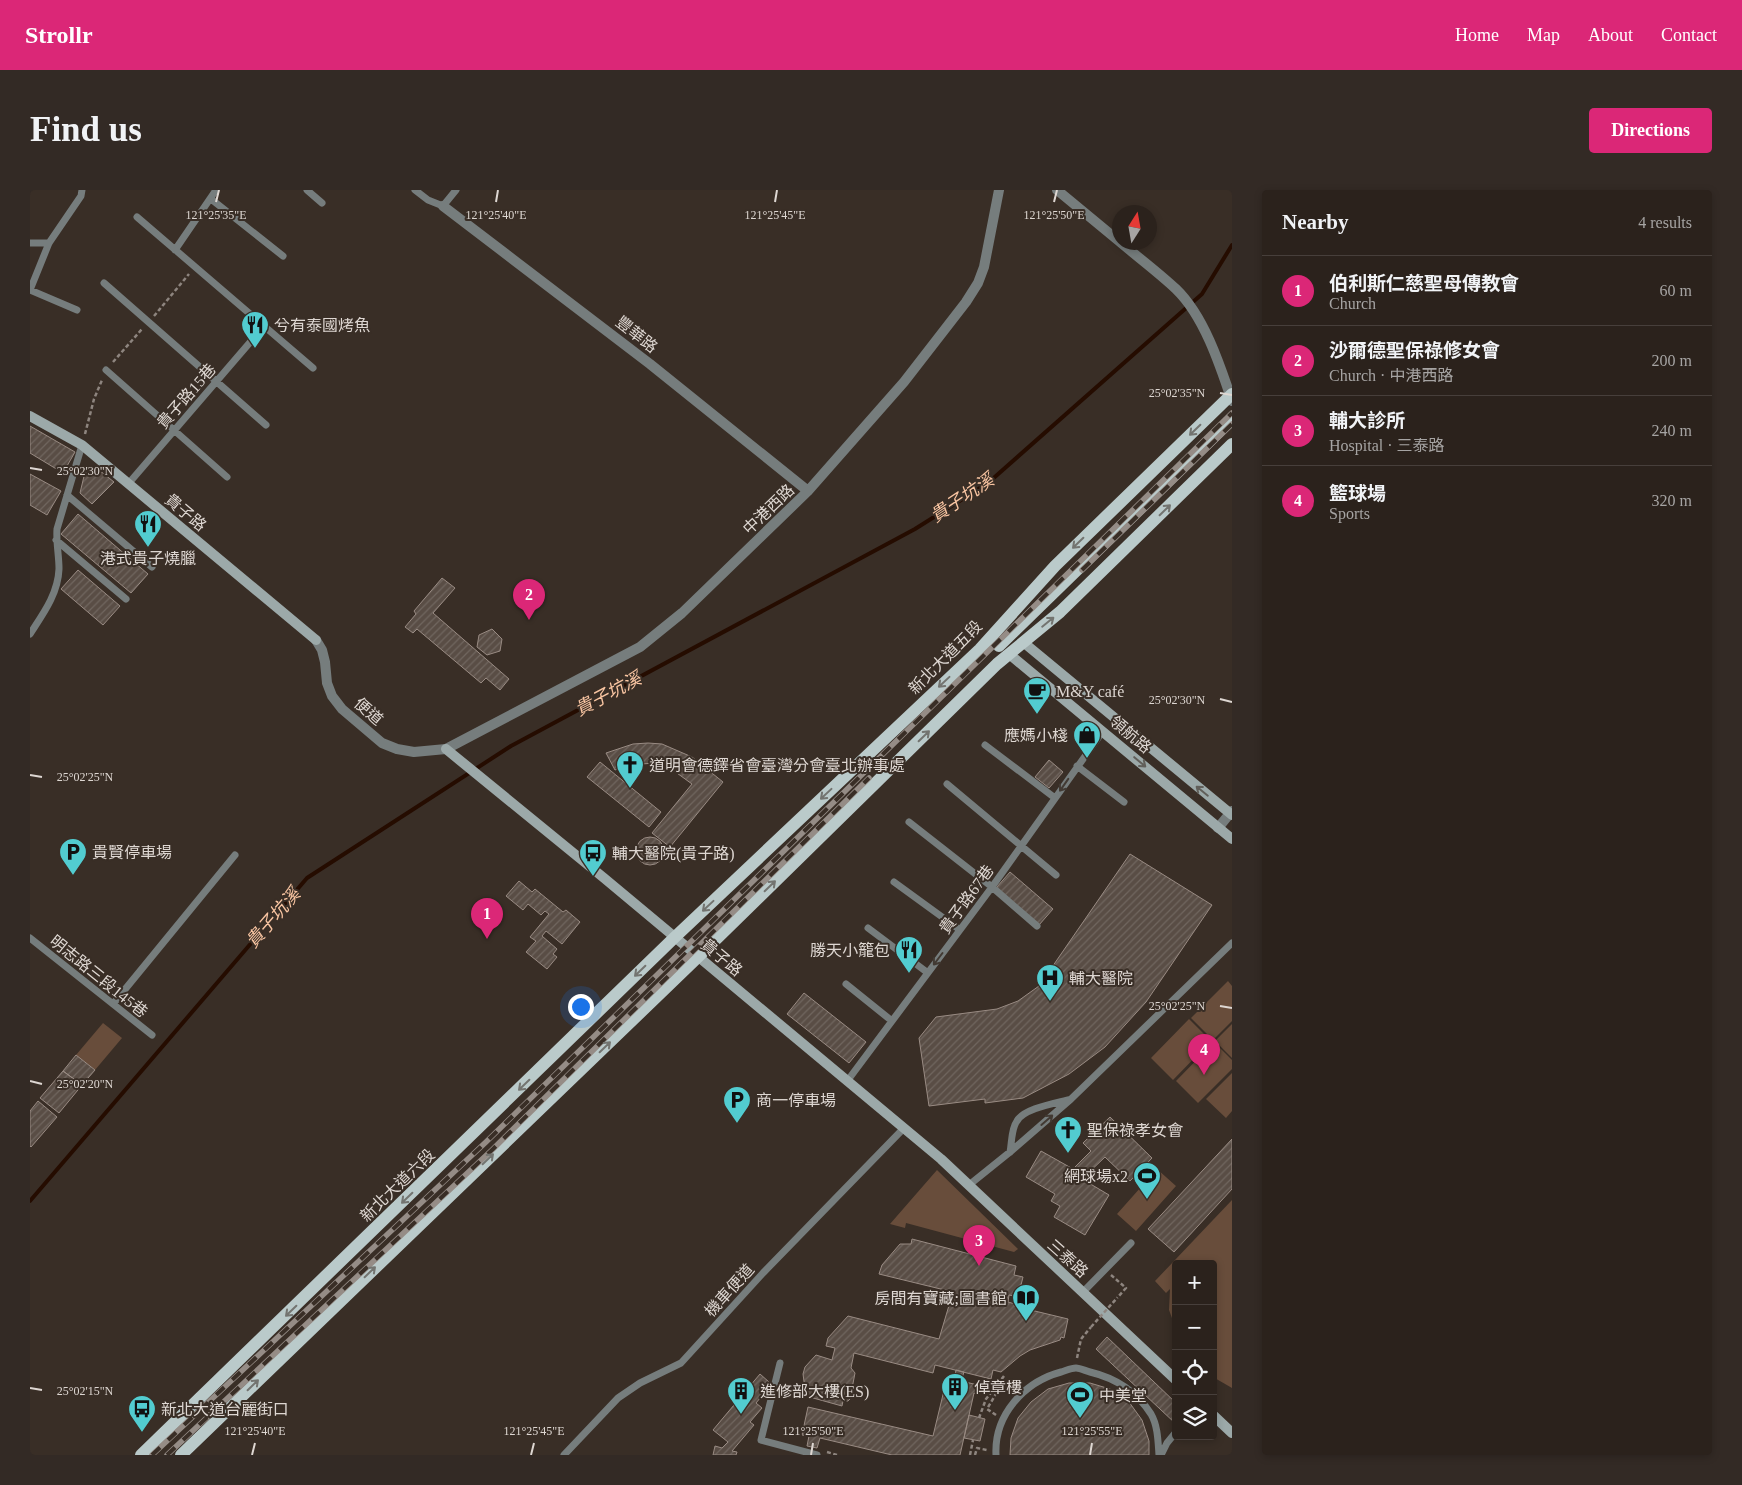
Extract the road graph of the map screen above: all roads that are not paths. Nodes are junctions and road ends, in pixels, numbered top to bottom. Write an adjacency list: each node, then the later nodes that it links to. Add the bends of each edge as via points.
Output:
1 (82, 190): 14 (lane)
2 (216, 190): 8 (lane)
3 (307, 190): 9 (lane)
4 (416, 190): 10 (lane)
5 (456, 190): 10 (lane)
6 (999, 190): 34 (street, 中港西路, via 984,267 966,302 904,382)
7 (1057, 190): 12 (street)
8 (211, 199): 15 (lane); 17 (lane)
9 (322, 203)
10 (443, 206): 34 (street, 豐華路, via 650,364)
11 (137, 217): 15 (lane)
12 (1112, 235)
13 (30, 243): 14 (lane)
14 (49, 243): 19 (lane)
15 (175, 250): 21 (lane)
16 (1129, 250): 25 (street, via 1180,294 1199,319)
17 (283, 256)
18 (104, 283): 24 (lane)
19 (30, 290): 20 (lane)
20 (77, 310)
21 (264, 326): 22 (lane); 24 (lane, 貴子路15巷)
22 (313, 368)
23 (106, 370): 29 (lane)
24 (216, 382): 28 (lane); 29 (lane, 貴子路15巷)
25 (1231, 398): 42 (main road, 新北大道五段, one-way to 42, via 1055,566)
26 (30, 416): 31 (street, 貴子路)
27 (1232, 419): 43 (main road, 新北大道五段)
28 (266, 425)
29 (174, 430): 32 (lane); 33 (lane, 貴子路15巷)
30 (1232, 444): 41 (main road, one-way to 30, via 1060,612)
31 (82, 445): 33 (street, 貴子路); 35 (lane)
32 (227, 477)
33 (128, 483): 40 (street, 貴子路)
34 (808, 491): 46 (street, 中港西路, via 682,613 640,648)
35 (67, 495): 36 (lane); 37 (lane)
36 (56, 540): 38 (lane); 39 (lane, via 58,581 46,610)
37 (152, 567)
38 (126, 599)
39 (30, 634)
40 (316, 640): 46 (street, 便道, via 322,650 332,696 342,709 382,743 414,752)
41 (1023, 642): 43 (main road); 51 (street, 領航路, one-way to 41)
42 (980, 649): 43 (main road); 63 (main road, 新北大道五段, one-way to 63)
43 (1004, 650): 44 (street, 領航路); 66 (main road, 新北大道五段, one-way to 43, via 997,664)
44 (1103, 731): 47 (lane, 貴子路67巷); 53 (street, 領航路, one-way to 53)
45 (985, 745): 49 (lane)
46 (446, 749): 63 (street, 貴子路)
47 (1077, 766): 49 (lane, 貴子路67巷, one-way to 49); 50 (lane)
48 (948, 784): 55 (lane)
49 (1055, 798): 55 (lane, 貴子路67巷)
50 (1124, 802)
51 (1231, 813): 53 (street)
52 (909, 822): 59 (lane)
53 (1218, 828): 54 (street, 領航路)
54 (1232, 839)
55 (1021, 846): 57 (lane); 59 (lane, 貴子路67巷)
56 (235, 855): 69 (lane)
57 (1056, 875)
58 (894, 882): 62 (lane)
59 (992, 886): 60 (lane); 62 (lane, 貴子路67巷)
60 (1037, 926)
61 (868, 928): 67 (lane)
62 (960, 930): 67 (lane, 貴子路67巷, one-way to 67)
63 (675, 937): 66 (street, 貴子路); 86 (main road, 新北大道六段, one-way to 86)
64 (30, 938): 69 (lane, 明志路三段145巷)
65 (1232, 942): 73 (lane)
66 (698, 957): 72 (street, 貴子路); 87 (main road, one-way to 66)
67 (928, 973): 70 (lane, 貴子路67巷)
68 (846, 984): 70 (lane)
69 (113, 1004): 71 (lane, 明志路三段145巷)
70 (892, 1021): 72 (lane, 貴子路67巷)
71 (152, 1035)
72 (848, 1080): 74 (street, 貴子路)
73 (1071, 1099): 75 (lane, one-way to 73); 75 (lane, via 1027,1111 1017,1120)
74 (904, 1128): 76 (street, 貴子路); 88 (lane, 機車便道, via 681,1363 618,1398)
75 (1010, 1152): 77 (lane)
76 (941, 1159): 77 (street, 三泰路)
77 (968, 1186): 79 (street, 三泰路)
78 (1132, 1243): 79 (lane)
79 (1083, 1292): 81 (street, 三泰路)
80 (780, 1363): 89 (lane, via 761,1440)
81 (1172, 1376)
82 (1217, 1419): 83 (street)
83 (1232, 1433)
84 (1172, 1436): 90 (lane)
85 (996, 1454): 90 (lane, via 1000,1425 1014,1401 1034,1383 1075,1368 1108,1376 1135,1394 1152,1416)
86 (141, 1455)
87 (181, 1455)
88 (564, 1455)
89 (817, 1455)
90 (1160, 1455)

